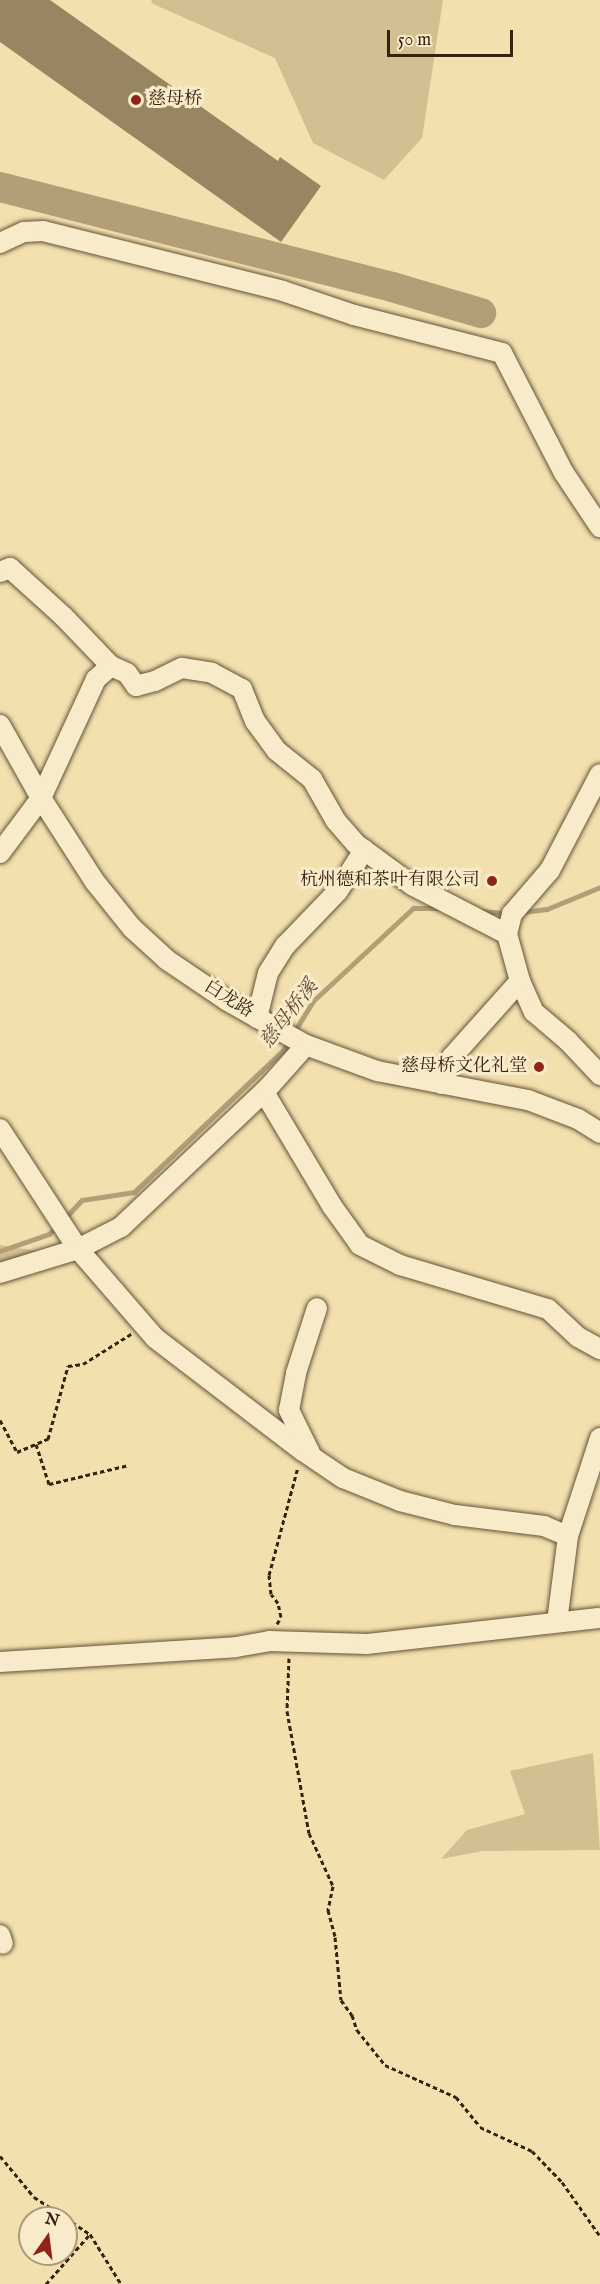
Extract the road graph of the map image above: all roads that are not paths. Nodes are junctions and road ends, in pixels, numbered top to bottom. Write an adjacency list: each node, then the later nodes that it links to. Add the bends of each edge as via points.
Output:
1 (0, 243): 2 (street, via 24,232 43,231 283,291 354,315 502,353 564,473)
2 (600, 527)
3 (0, 572): 4 (street, via 10,568)
4 (111, 666): 7 (street, via 96,679); 8 (street, via 127,672 136,686 182,668 212,673 242,689 255,721 277,751 312,778 336,821)
5 (0, 725): 7 (street, 白龙路)
6 (600, 774): 10 (street, via 550,870 512,914)
7 (41, 798): 9 (street); 12 (street, 白龙路, via 95,882 132,928 167,960)
8 (364, 850): 10 (street, via 412,885); 12 (street, via 338,891 268,973)
9 (0, 853)
10 (507, 934): 11 (street)
11 (520, 981): 14 (street, via 534,1012); 15 (street, via 452,1056)
12 (257, 1018): 13 (street, 白龙路)
13 (306, 1045): 15 (street, 白龙路, via 377,1071); 16 (street)
14 (600, 1076)
15 (442, 1084): 18 (street, 白龙路, via 528,1100 578,1119)
16 (264, 1092): 19 (street, via 121,1227); 22 (street, via 360,1245 400,1265 548,1309 578,1336)
17 (0, 1129): 19 (street)
18 (600, 1133)
19 (78, 1249): 20 (street); 24 (street, via 155,1338)
20 (0, 1273)
21 (317, 1308): 24 (street, via 296,1373 289,1410)
22 (600, 1349)
23 (600, 1438): 25 (street)
24 (307, 1454): 25 (street, via 343,1478 400,1501 455,1515 544,1527)
25 (568, 1536): 27 (street)
26 (600, 1618): 27 (street)
27 (557, 1622): 28 (street, via 367,1644 269,1641 236,1647)
28 (0, 1662)

